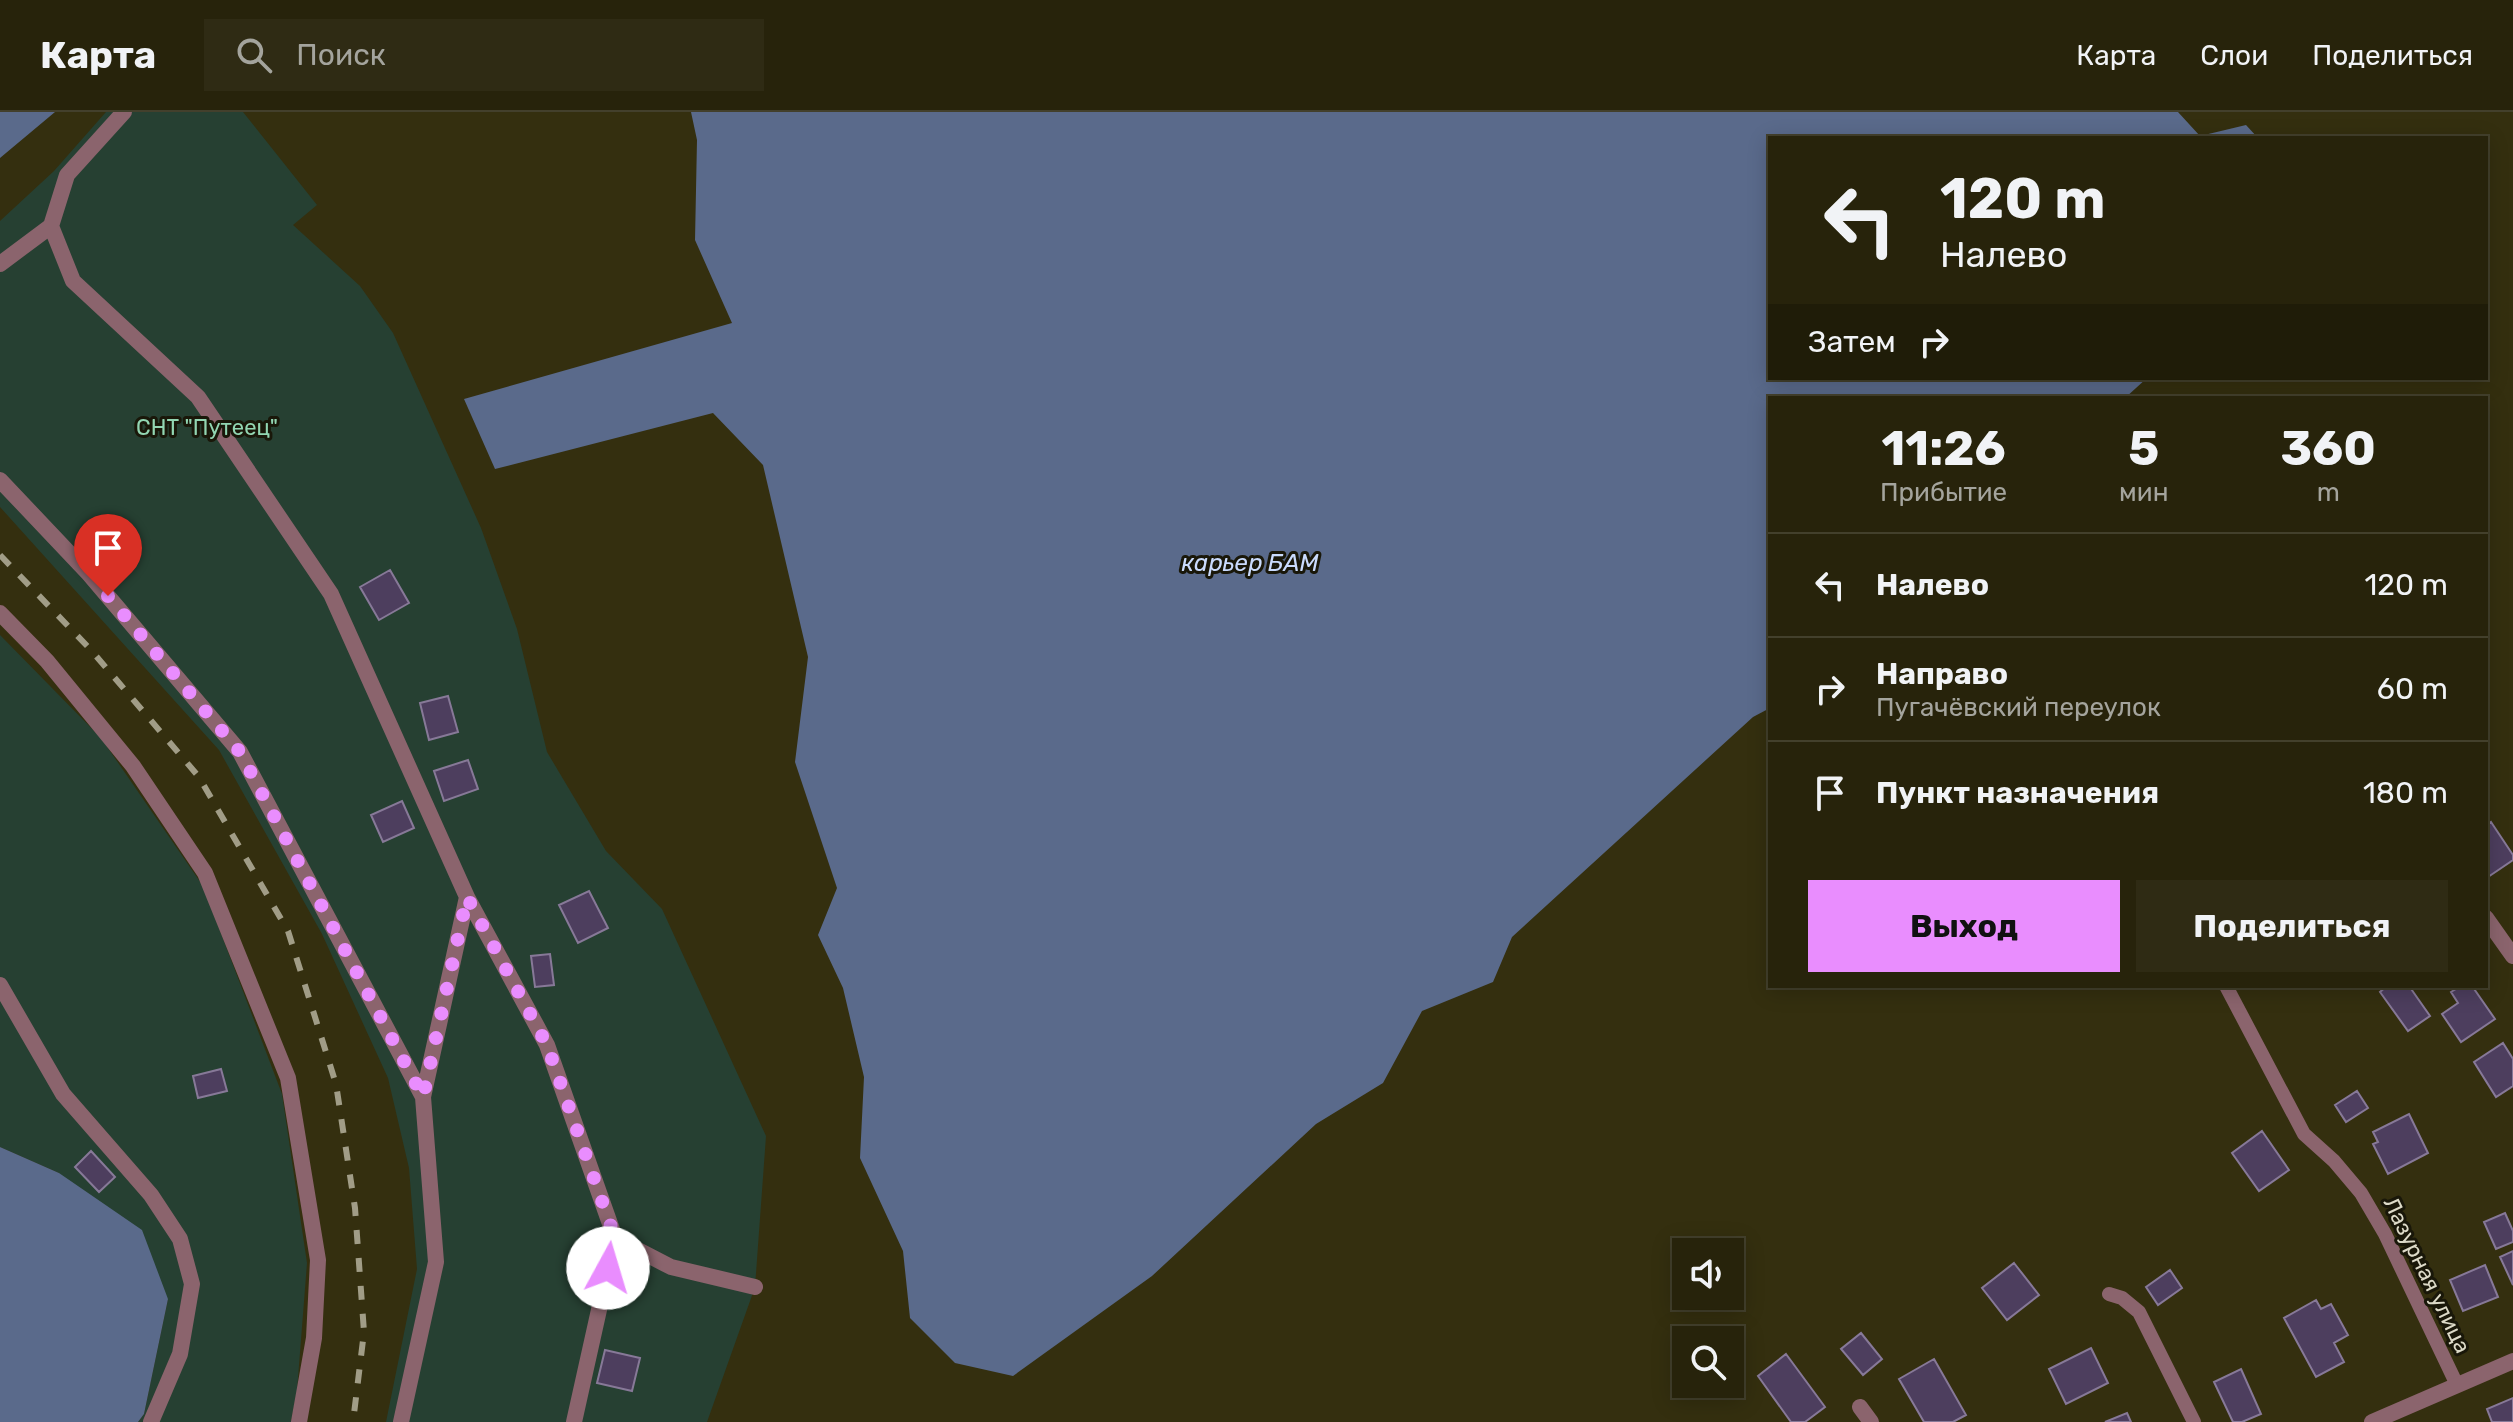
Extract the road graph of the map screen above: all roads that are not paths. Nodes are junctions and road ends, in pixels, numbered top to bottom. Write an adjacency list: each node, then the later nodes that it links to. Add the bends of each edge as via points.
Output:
1 (124, 112): 2 (street, via 67,175)
2 (51, 226): 3 (street); 6 (street, via 73,281 198,397 331,594)
3 (0, 264)
4 (0, 480): 11 (street, via 89,574 240,752)
5 (0, 613): 19 (street, via 133,766 205,873 288,1078 318,1260 314,1338)
6 (467, 897): 11 (street); 12 (street, via 547,1045)
7 (2488, 921): 8 (street)
8 (2513, 956)
9 (0, 985): 18 (street, via 63,1094 151,1195 180,1239 192,1284 180,1354)
10 (2227, 988): 16 (lane, Лазурная улица, via 2304,1134 2361,1193 2385,1234)
11 (423, 1097): 20 (street, via 436,1262)
12 (615, 1238): 13 (street, via 671,1267); 21 (street)
13 (755, 1287)
14 (2109, 1294): 23 (lane, via 2139,1312)
15 (2513, 1361): 16 (street)
16 (2457, 1385): 24 (street)
17 (1860, 1407): 22 (street)
18 (151, 1422)
19 (299, 1422)
20 (401, 1422)
21 (574, 1422)
22 (1871, 1422)
23 (2194, 1422)
24 (2372, 1422)

